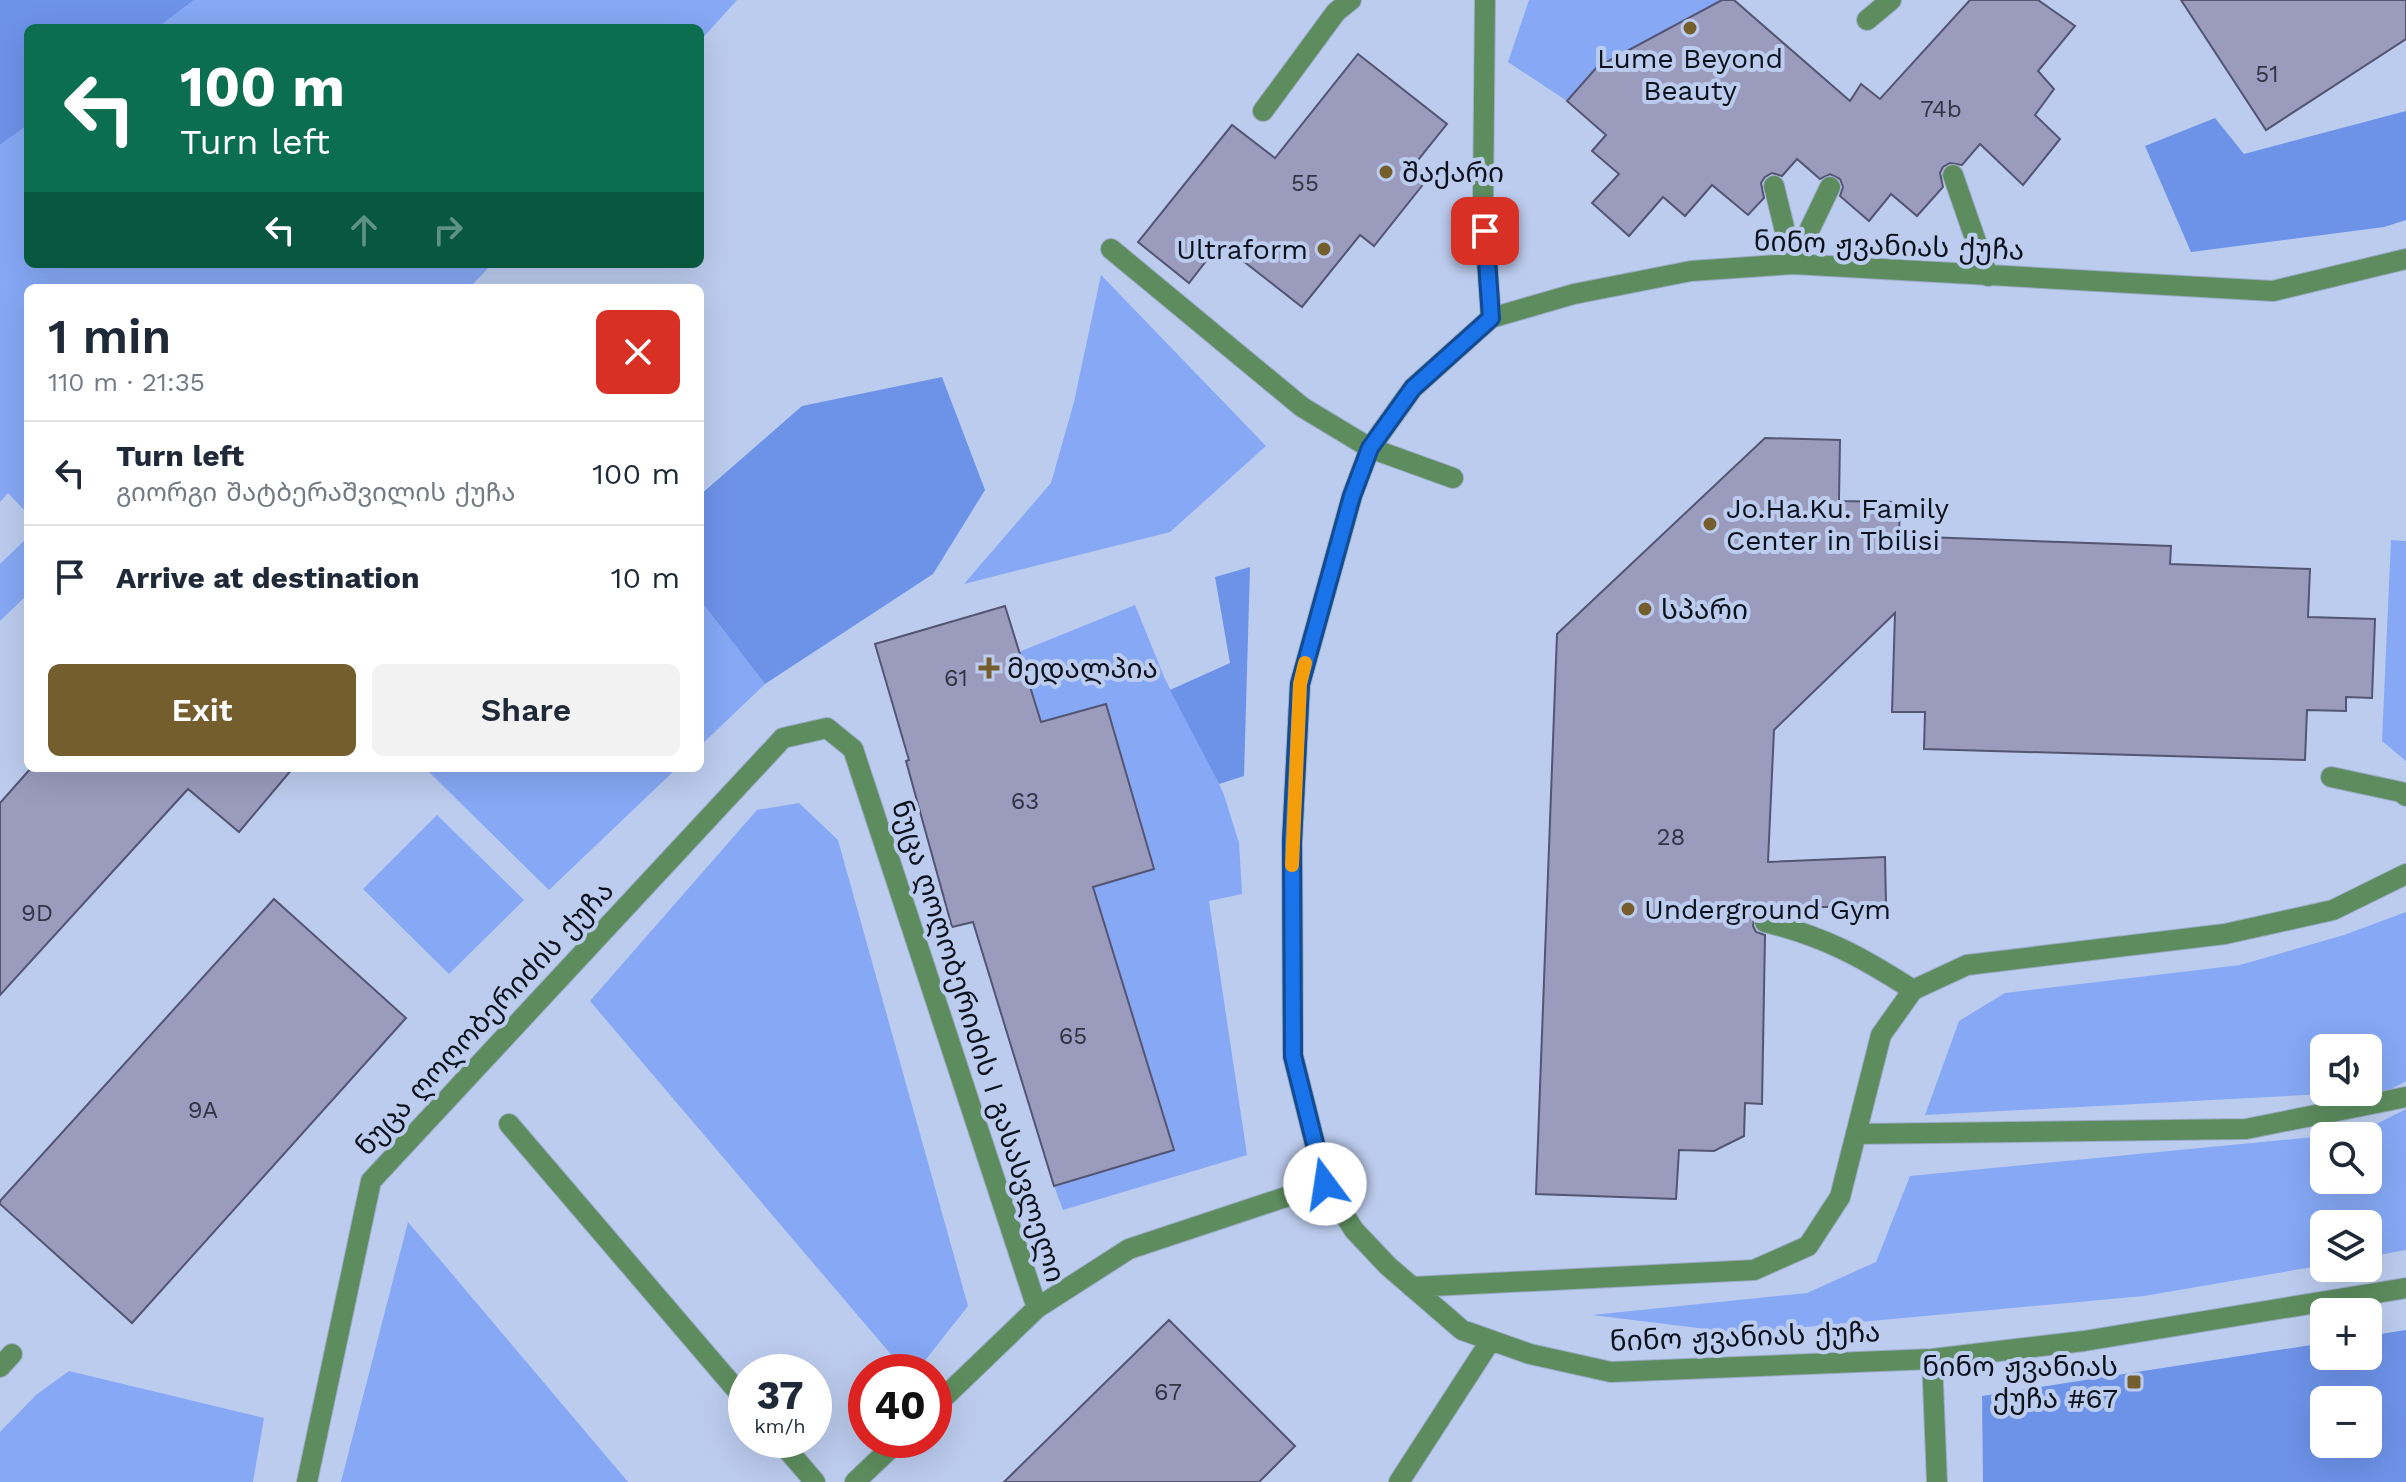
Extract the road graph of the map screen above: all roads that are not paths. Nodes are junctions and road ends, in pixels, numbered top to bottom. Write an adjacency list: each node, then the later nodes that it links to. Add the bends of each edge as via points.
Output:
1 (1351, 0): 5 (street, via 1336,12)
2 (1485, 0): 13 (street, via 1483,202)
3 (1891, 0): 4 (street)
4 (1867, 20)
5 (1263, 111)
6 (1953, 175): 12 (street)
7 (1774, 186): 11 (street)
8 (1830, 187): 11 (street)
9 (1111, 249): 14 (street, via 1302,407)
10 (2406, 259): 12 (street, ნინო ჟვანიას ქუჩა, via 2273,291)
11 (1793, 264): 12 (street, ნინო ჟვანიას ქუჩა); 13 (street, ნინო ჟვანიას ქუჩა, via 1691,271 1574,294)
12 (1988, 276)
13 (1491, 318): 14 (street, ნინო ჟვანიას ქუჩა, via 1413,388)
14 (1370, 448): 15 (street); 25 (street, ნინო ჟვანიას ქუჩა, via 1300,684 1292,842 1293,1056)
15 (1453, 478)
16 (783, 738): 28 (street, ნუცა ღოღობერიძის I გასასვლელი, via 827,728 853,749); 35 (street, ნუცა ღოღობერიძის ქუჩა, via 371,1181)
17 (2331, 777): 18 (street)
18 (2406, 796)
19 (2406, 874): 21 (street, via 2333,910 2225,934 1967,965)
20 (1765, 922): 21 (street, via 1843,948)
21 (1913, 990): 24 (street, via 1881,1035)
22 (2404, 1100): 24 (street, via 2246,1129)
23 (509, 1124): 31 (street)
24 (1856, 1134): 26 (street, via 1840,1197 1808,1246 1754,1270)
25 (1325, 1184): 26 (street, ნინო ჟვანიას ქუჩა, via 1354,1230); 28 (street, ნუცა ღოღობერიძის I გასასვლელი, via 1129,1249)
26 (1412, 1287): 29 (street, ნინო ჟვანიას ქუჩა, via 1462,1330)
27 (2406, 1288): 30 (street, ნინო ჟვანიას ქუჩა, via 2084,1341)
28 (1037, 1308): 32 (street)
29 (1491, 1340): 30 (street, ნინო ჟვანიას ქუჩა, via 1611,1372); 38 (street)
30 (1932, 1359): 39 (street)
31 (728, 1380)
32 (952, 1390)
33 (794, 1458): 36 (street)
34 (880, 1458): 37 (street)
35 (307, 1482)
36 (815, 1482)
37 (855, 1482)
38 (1399, 1482)
39 (1937, 1482)

